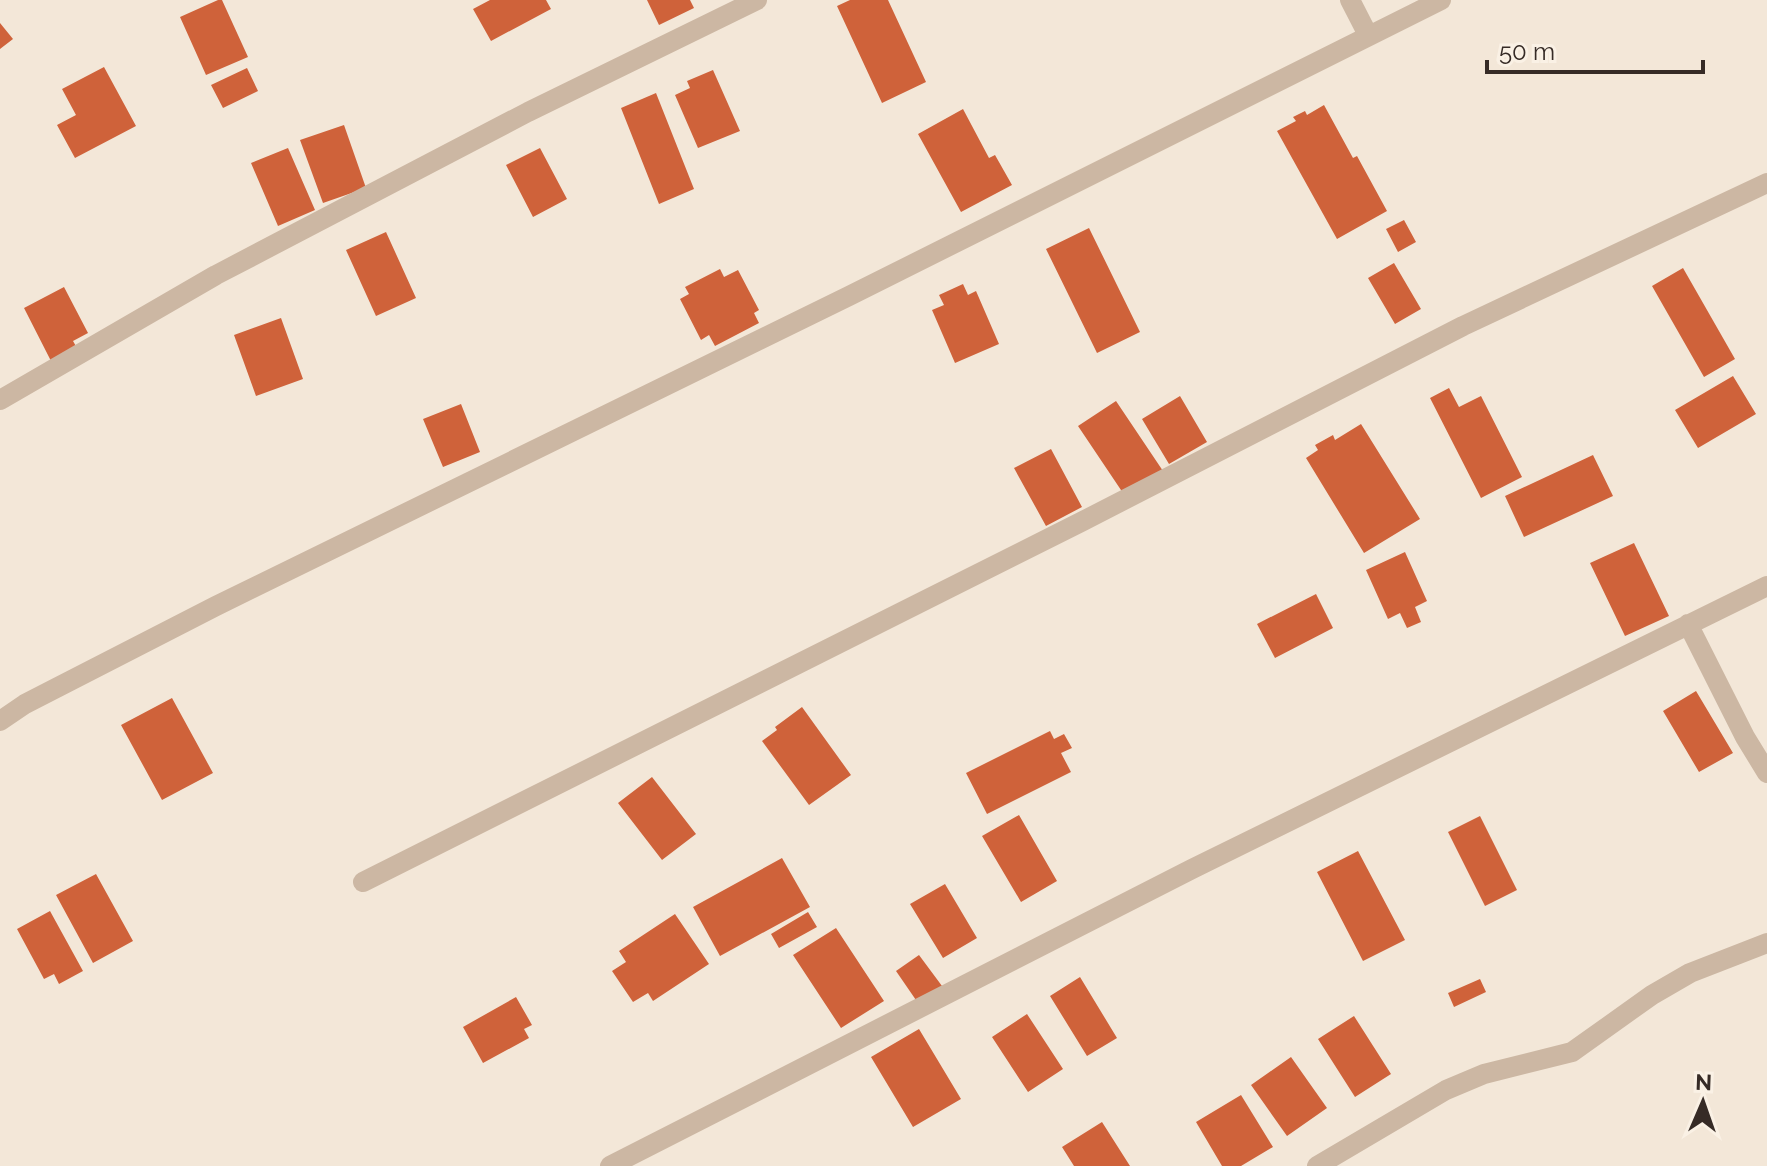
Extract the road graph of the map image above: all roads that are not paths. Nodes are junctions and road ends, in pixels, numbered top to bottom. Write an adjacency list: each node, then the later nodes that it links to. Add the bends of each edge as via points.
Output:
1 (757, 0): 6 (street, via 216,275)
2 (1350, 0): 4 (street)
3 (1441, 0): 4 (street)
4 (1368, 35): 9 (street, via 216,606)
5 (1767, 183): 11 (street, via 1463,326)
6 (0, 400)
7 (1767, 586): 8 (street)
8 (1688, 624): 10 (street); 13 (street)
9 (0, 721)
10 (1767, 773)
11 (363, 882)
12 (1767, 943): 14 (street, via 1677,980 1572,1052 1484,1074 1446,1090)
13 (610, 1166)
14 (1317, 1166)

